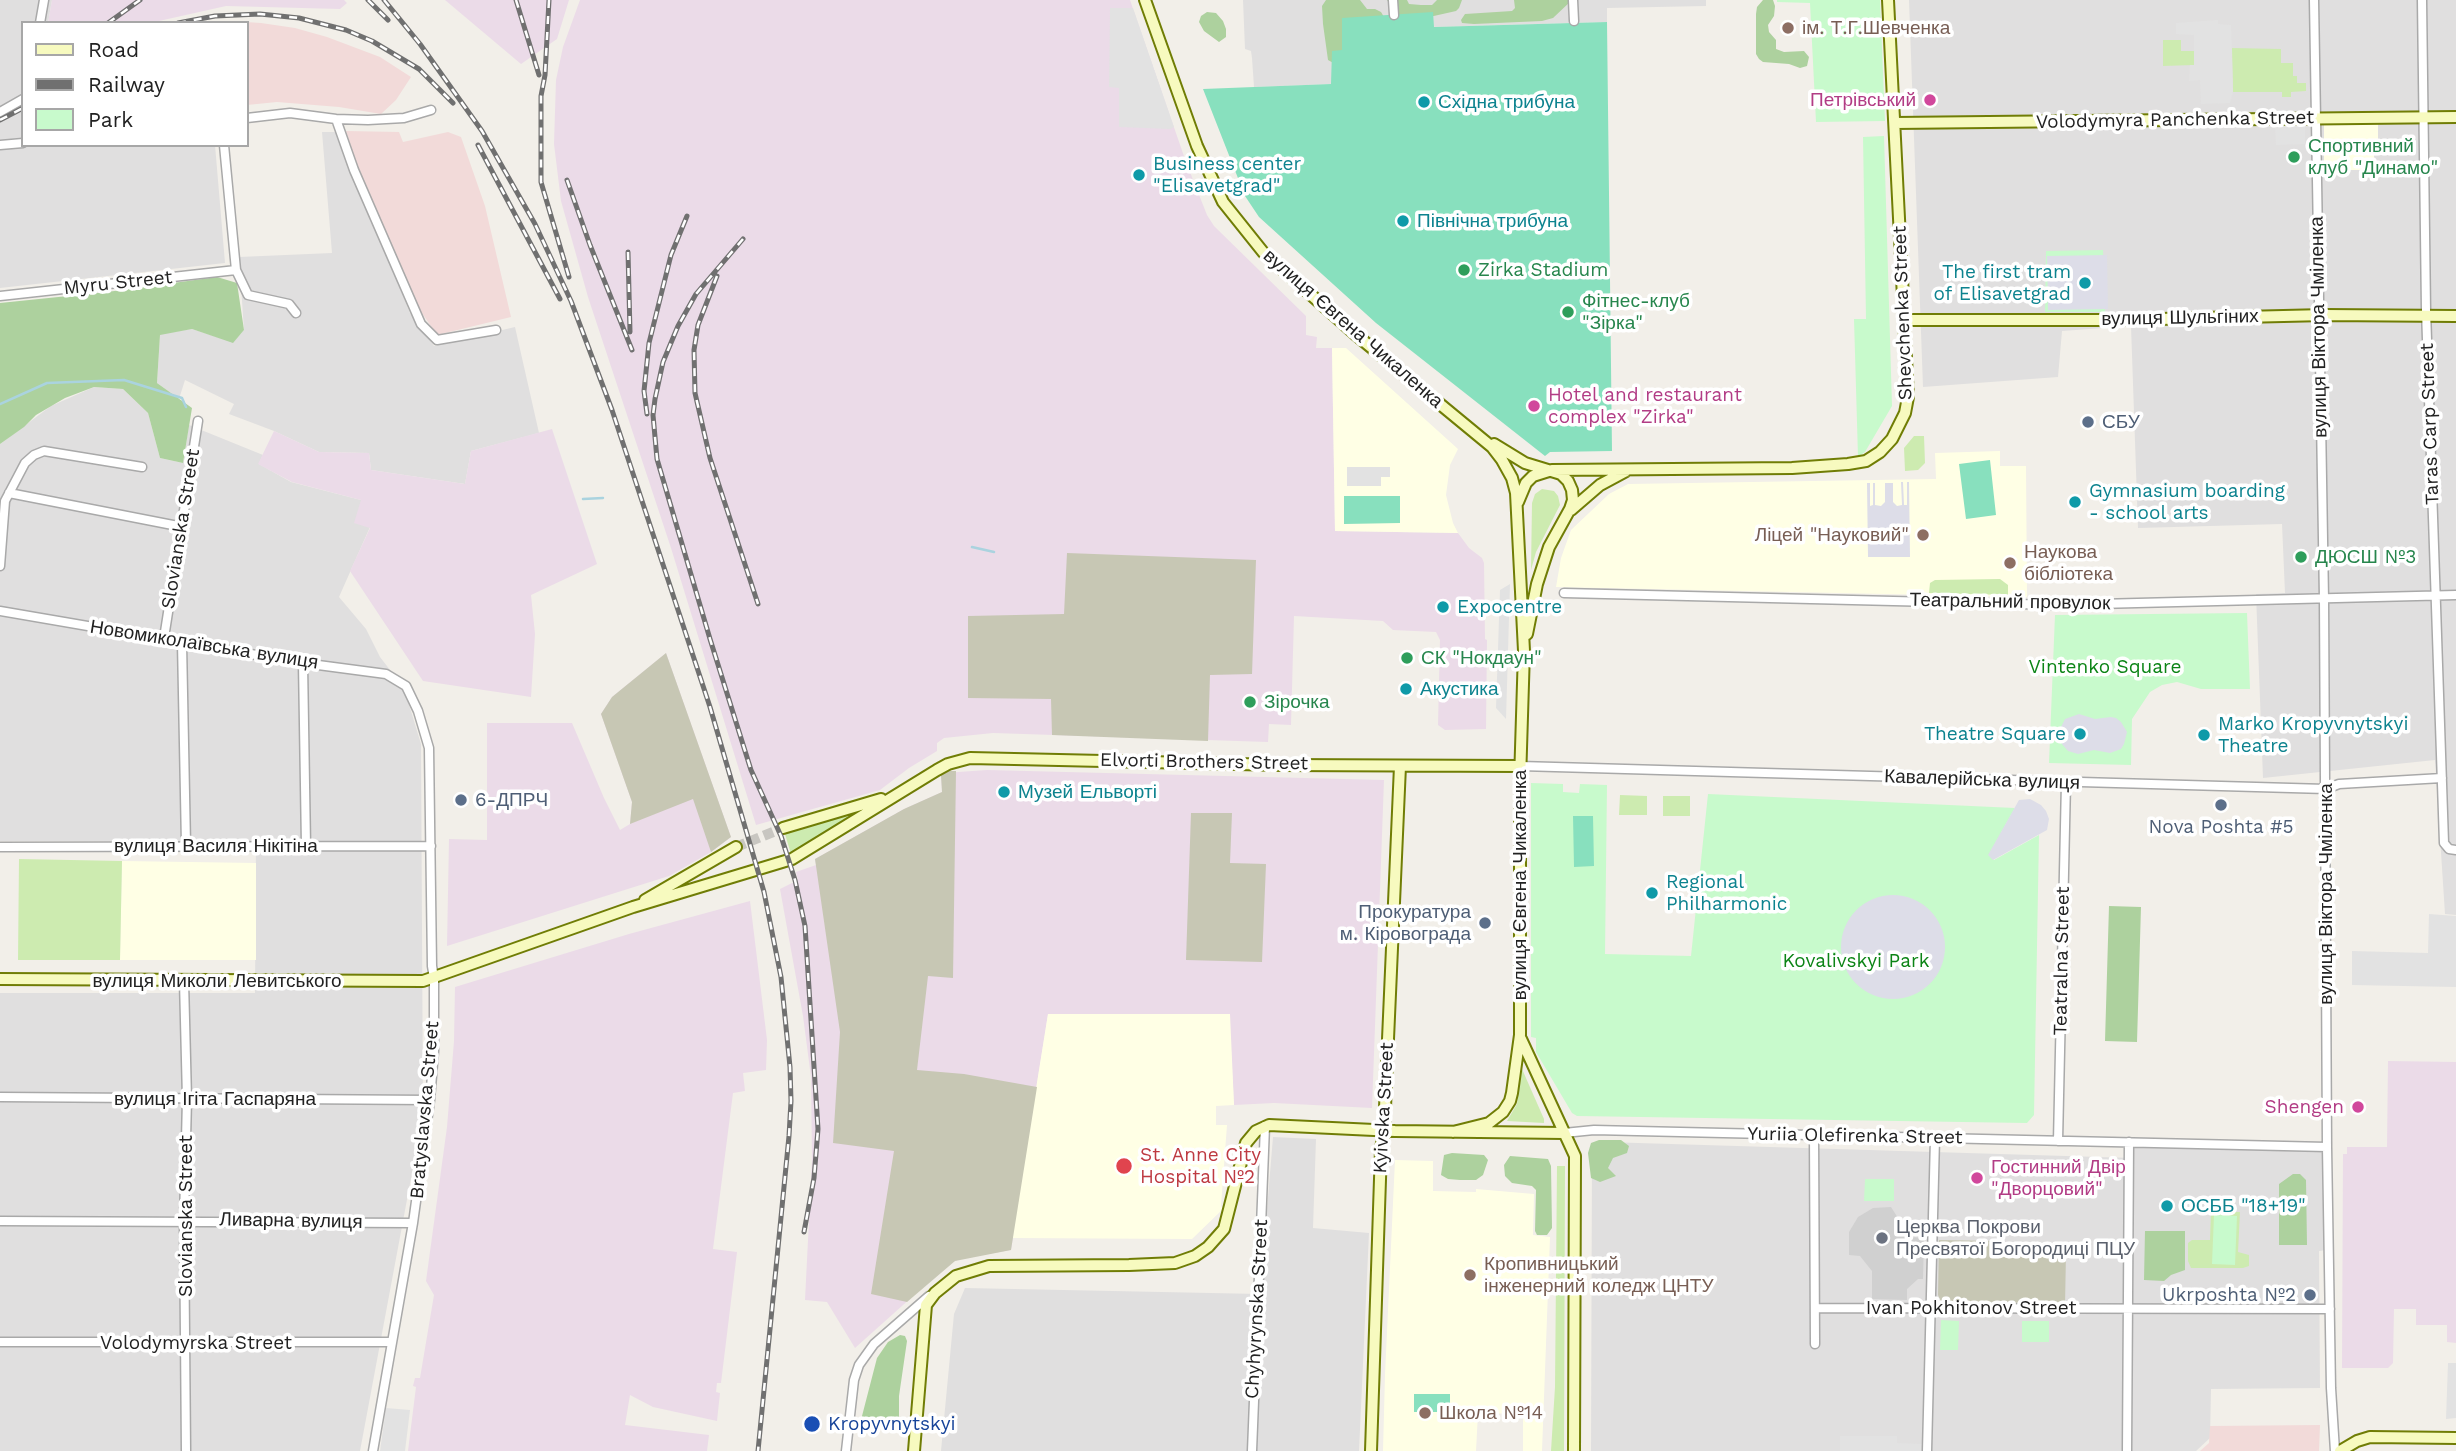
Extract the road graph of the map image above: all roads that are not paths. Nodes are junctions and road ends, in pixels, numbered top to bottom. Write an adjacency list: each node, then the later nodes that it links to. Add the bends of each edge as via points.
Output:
1 (44, 0): 9 (street)
2 (1145, 0): 32 (main road, вулиця Євгена Чикаленка, via 1197,146 1223,202 1263,252)
3 (1393, 0): 8 (street)
4 (1573, 0): 10 (street)
5 (1888, 0): 19 (main road, Shevchenka Street)
6 (2314, 0): 17 (street, вулиця Віктора Чміленка)
7 (2422, 0): 14 (street, Taras Carp Street)
8 (1394, 15)
9 (40, 21)
10 (1574, 21)
11 (21, 100): 13 (street)
12 (431, 110): 18 (street, via 404,118)
13 (0, 112)
14 (2425, 117): 15 (main road, Volodymyra Panchenka Street); 17 (main road, Volodymyra Panchenka Street); 28 (street, Taras Carp Street)
15 (2456, 117)
16 (248, 118): 18 (street, via 290,113)
17 (2315, 118): 19 (main road, Volodymyra Panchenka Street); 26 (street, вулиця Віктора Чміленка)
18 (336, 119): 30 (street, via 421,324 437,340)
19 (1895, 123): 29 (main road, Shevchenka Street)
20 (21, 143): 21 (street)
21 (0, 145)
22 (224, 147): 23 (street)
23 (236, 270): 24 (street, Myru Street); 25 (street, via 248,295 289,304)
24 (0, 296)
25 (296, 313)
26 (2319, 315): 28 (main road, вулиця Шульгіних); 29 (main road, вулиця Шульгіних); 44 (street, вулиця Віктора Чміленка)
27 (2456, 316): 28 (main road, вулиця Шульгіних)
28 (2427, 319): 42 (street, Taras Carp Street)
29 (1904, 320): 35 (main road, Shevchenka Street, via 1905,413 1886,446 1866,461 1792,468)
30 (496, 330)
31 (198, 421): 39 (street, Slovianska Street)
32 (1465, 425): 34 (main road, вулиця Євгена Чикаленка, via 1525,463); 37 (main road, вулиця Євгена Чикаленка, via 1502,460 1512,478)
33 (142, 467): 36 (street, via 44,451 24,463)
34 (1552, 470): 35 (main road, Shevchenka Street); 37 (main road, via 1526,483); 38 (main road, вулиця Євгена Чикаленка, via 1568,481 1572,490 1573,500)
35 (1632, 470): 38 (main road, Shevchenka Street, via 1600,485)
36 (9, 493): 39 (street); 40 (street)
37 (1518, 512): 48 (main road, вулиця Євгена Чикаленка)
38 (1564, 517): 48 (main road, вулиця Євгена Чикаленка, via 1536,584)
39 (183, 527): 46 (street, Slovianska Street)
40 (0, 566)
41 (1564, 593): 44 (street, Театральний провулок, via 2058,605)
42 (2437, 596): 43 (street, Театральний провулок); 44 (street, Театральний провулок); 53 (street, Taras Carp Street)
43 (2456, 596)
44 (2324, 599): 55 (street, вулиця Віктора Чміленка)
45 (0, 611): 46 (street, Новомиколаївська вулиця)
46 (164, 638): 47 (street, Новомиколаївська вулиця)
47 (182, 643): 49 (street, Новомиколаївська вулиця); 58 (street)
48 (1524, 651): 52 (main road, вулиця Євгена Чикаленка)
49 (303, 663): 50 (street, Новомиколаївська вулиця, via 386,674); 59 (street)
50 (406, 686): 60 (street, Bratyslavska Street, via 429,748)
51 (1400, 766): 52 (main road, Elvorti Brothers Street); 56 (main road, Elvorti Brothers Street, via 970,758 948,764); 73 (main road, Kyivska Street)
52 (1520, 766): 54 (street, Кавалерійська вулиця); 68 (main road, вулиця Євгена Чикаленка)
53 (2442, 778): 55 (street, Кавалерійська вулиця, via 2339,784); 63 (street, Taras Carp Street, via 2445,847)
54 (2066, 782): 55 (street, Кавалерійська вулиця); 78 (street, Teatralna Street)
55 (2326, 789): 80 (street, вулиця Віктора Чміленка)
56 (897, 794): 57 (main road, Elvorti Brothers Street); 64 (main road, Elvorti Brothers Street, via 792,859)
57 (783, 828)
58 (186, 845): 59 (street, вулиця Василя Нікітіна); 61 (street, вулиця Василя Нікітіна)
59 (306, 846): 60 (street, вулиця Василя Нікітіна)
60 (431, 846): 65 (street, Bratyslavska Street)
61 (0, 847)
62 (736, 847): 64 (main road, Elvorti Brothers Street)
63 (2456, 850)
64 (633, 907): 65 (main road, Elvorti Brothers Street)
65 (434, 978): 67 (main road, вулиця Миколи Левитського, via 412,982); 71 (street, Bratyslavska Street)
66 (0, 979): 67 (main road, вулиця Миколи Левитського)
67 (184, 981): 70 (street, Slovianska Street)
68 (1520, 1035): 74 (main road, вулиця Євгена Чикаленка, via 1512,1093 1503,1112 1489,1123); 75 (main road, вулиця Євгена Чикаленка)
69 (0, 1097): 70 (street, вулиця Ігіта Гаспаряна)
70 (187, 1100): 71 (street, вулиця Ігіта Гаспаряна); 81 (street, Slovianska Street)
71 (430, 1100): 83 (street, Bratyslavska Street)
72 (1265, 1126): 73 (main road, Yuriia Olefirenka Street); 84 (main road, via 1251,1136 1242,1151 1224,1228 1195,1256 1175,1263 981,1267 956,1276); 98 (street, Chyhyrynska Street)
73 (1384, 1130): 74 (main road, Yuriia Olefirenka Street); 99 (main road, Kyivska Street)
74 (1453, 1132): 75 (main road, Yuriia Olefirenka Street)
75 (1564, 1133): 76 (street, Yuriia Olefirenka Street); 100 (main road, вулиця Євгена Чикаленка, via 1576,1167)
76 (1814, 1135): 77 (street, Yuriia Olefirenka Street); 85 (street)
77 (1935, 1138): 78 (street, Yuriia Olefirenka Street); 86 (street)
78 (2058, 1140): 79 (street, Yuriia Olefirenka Street)
79 (2129, 1142): 80 (street, Yuriia Olefirenka Street); 87 (street)
80 (2327, 1147): 88 (street, вулиця Віктора Чміленка)
81 (184, 1220): 82 (street, Ливарна вулиця); 83 (street, Ливарна вулиця); 91 (street, Slovianska Street)
82 (0, 1221)
83 (413, 1223): 90 (street, Bratyslavska Street)
84 (935, 1293): 96 (street, via 874,1344 859,1365); 97 (main road, via 924,1315)
85 (1815, 1308): 86 (street, Ivan Pokhitonov Street); 92 (street)
86 (1930, 1308): 87 (street, Ivan Pokhitonov Street); 101 (street)
87 (2128, 1308): 88 (street, Ivan Pokhitonov Street); 102 (street)
88 (2330, 1309): 103 (street, вулиця Віктора Чміленка)
89 (0, 1342): 91 (street, Volodymyrska Street)
90 (391, 1342): 91 (street, Volodymyrska Street); 95 (street, Bratyslavska Street)
91 (186, 1343): 94 (street, Slovianska Street)
92 (1815, 1344)
93 (2456, 1438): 104 (main road, via 2370,1437)
94 (186, 1451)
95 (373, 1451)
96 (846, 1451)
97 (914, 1451)
98 (1252, 1451)
99 (1371, 1451)
100 (1574, 1451)
101 (1927, 1451)
102 (2127, 1451)
103 (2335, 1451)
104 (2340, 1451)

